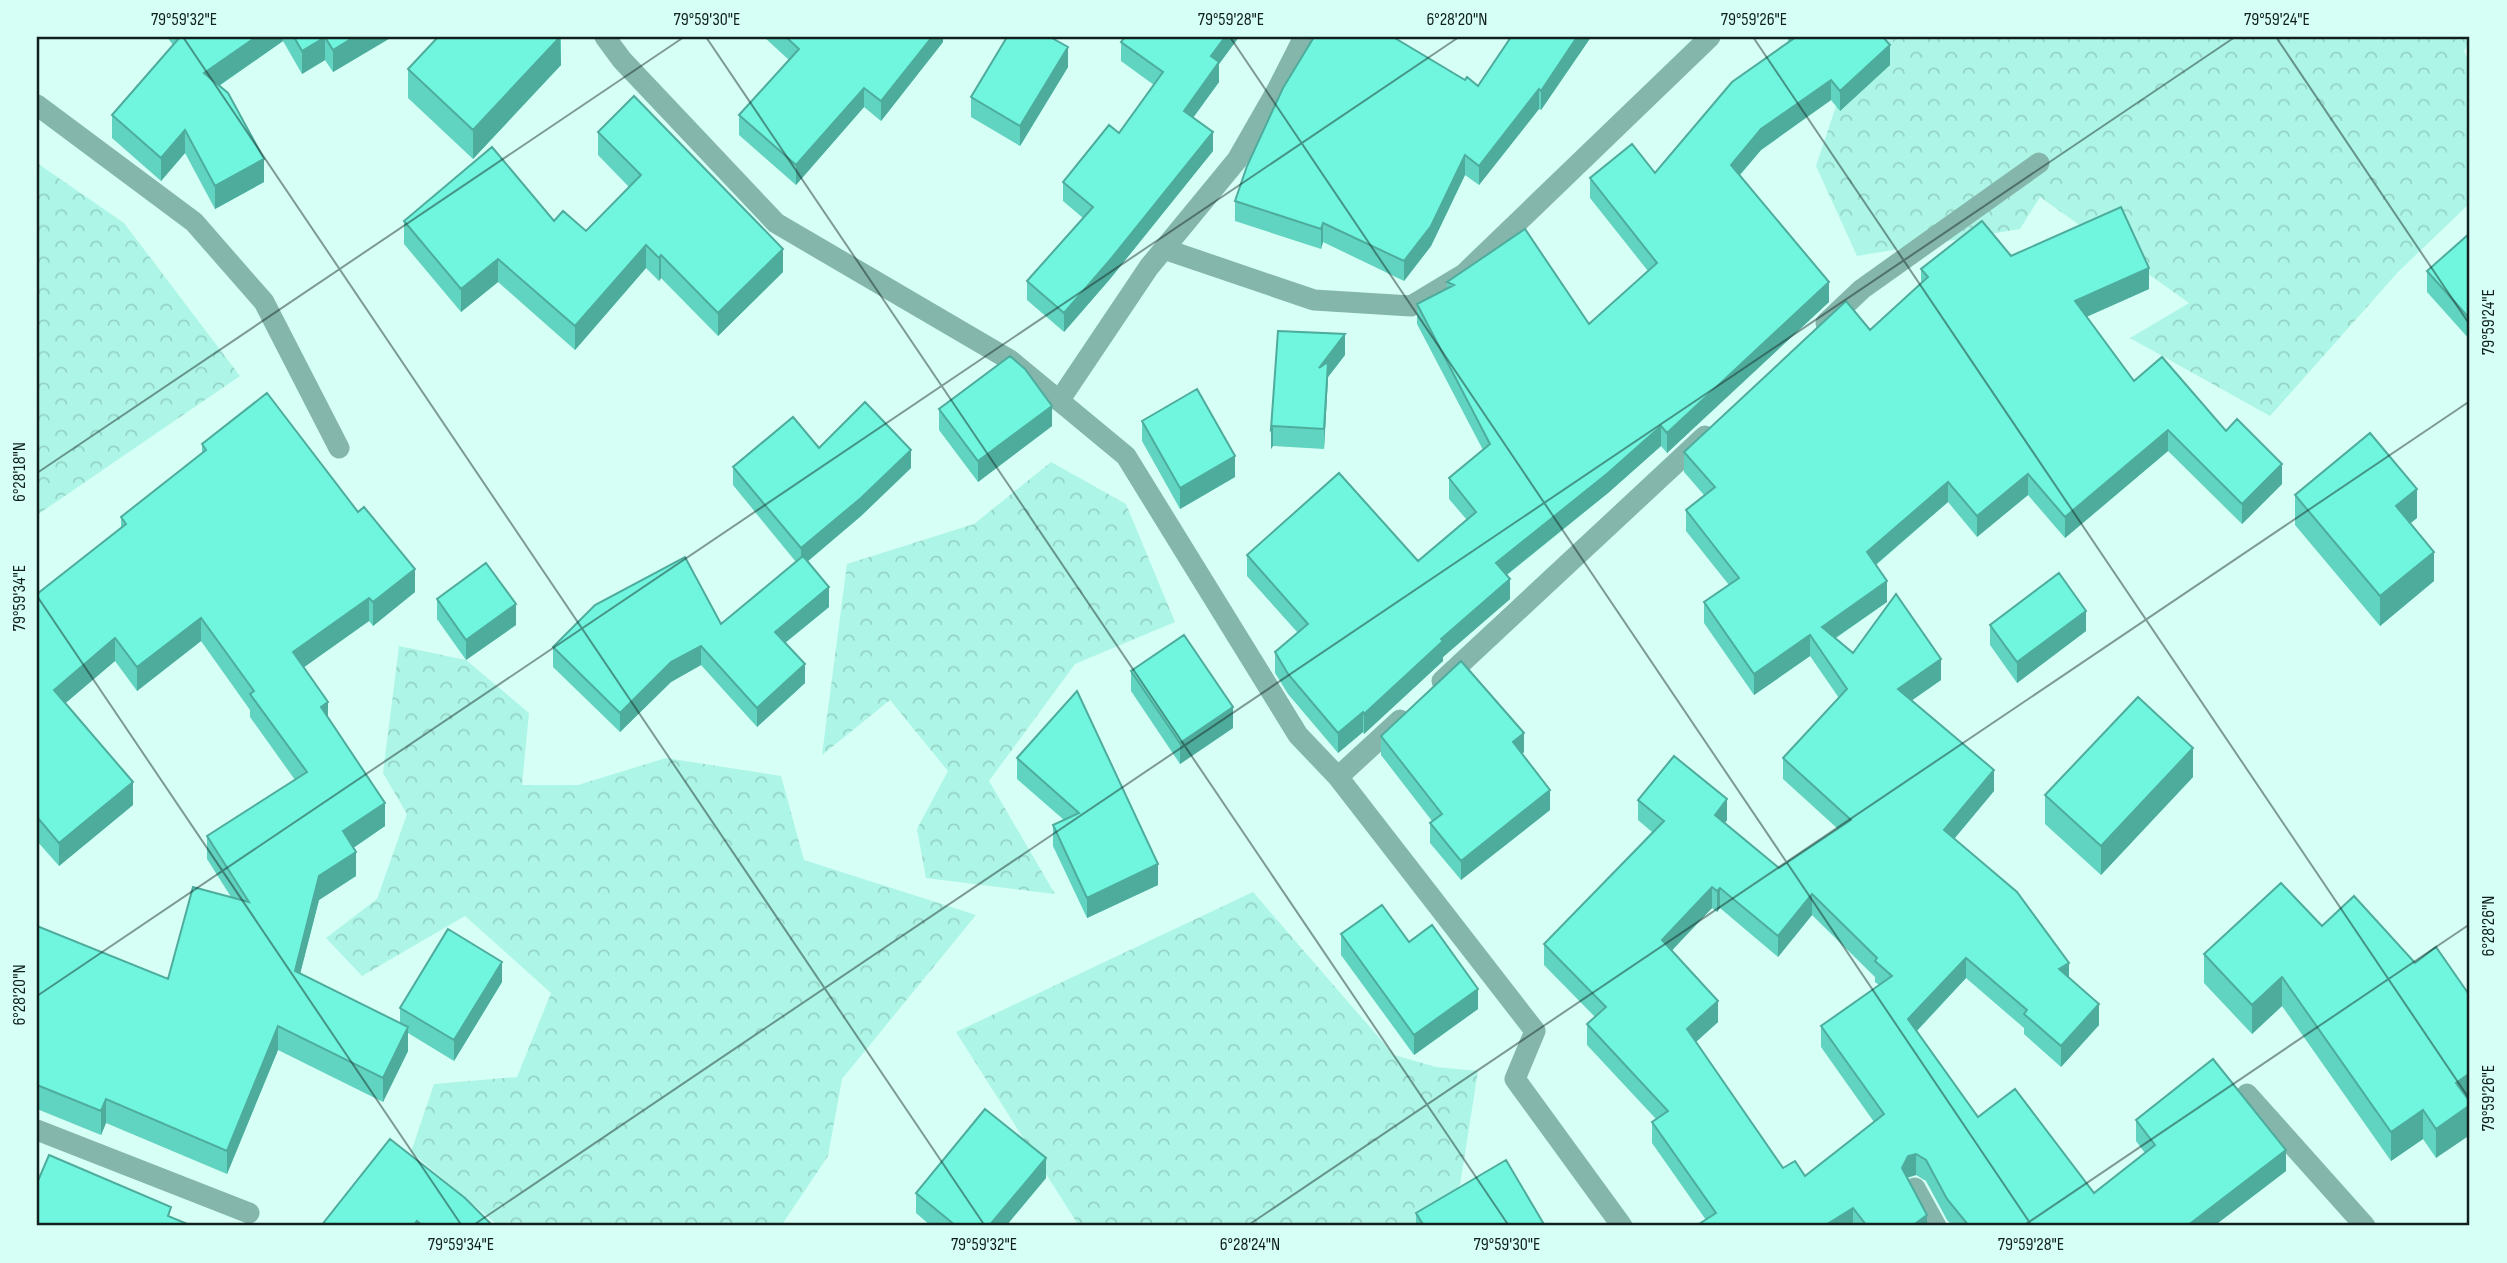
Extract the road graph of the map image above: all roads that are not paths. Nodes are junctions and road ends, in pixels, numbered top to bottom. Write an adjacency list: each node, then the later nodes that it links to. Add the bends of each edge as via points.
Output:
1 (605, 37): 8 (street, via 776,223 1010,360)
2 (1304, 37): 6 (street, via 1237,160)
3 (1710, 37): 6 (street, via 1464,274 1411,306 1314,300)
4 (37, 105): 10 (street, via 194,222 264,302)
5 (2039, 163): 7 (street, via 1863,289)
6 (1164, 249): 8 (street)
7 (1812, 336)
8 (1059, 401): 11 (street, via 1126,456 1298,735)
9 (1721, 421): 11 (street)
10 (339, 448)
11 (1338, 777): 16 (street, via 1535,1031 1515,1079)
12 (2247, 1094): 18 (street)
13 (37, 1130): 15 (street)
14 (1915, 1188): 17 (street)
15 (248, 1213)
16 (1622, 1226)
17 (1936, 1226)
18 (2365, 1226)

